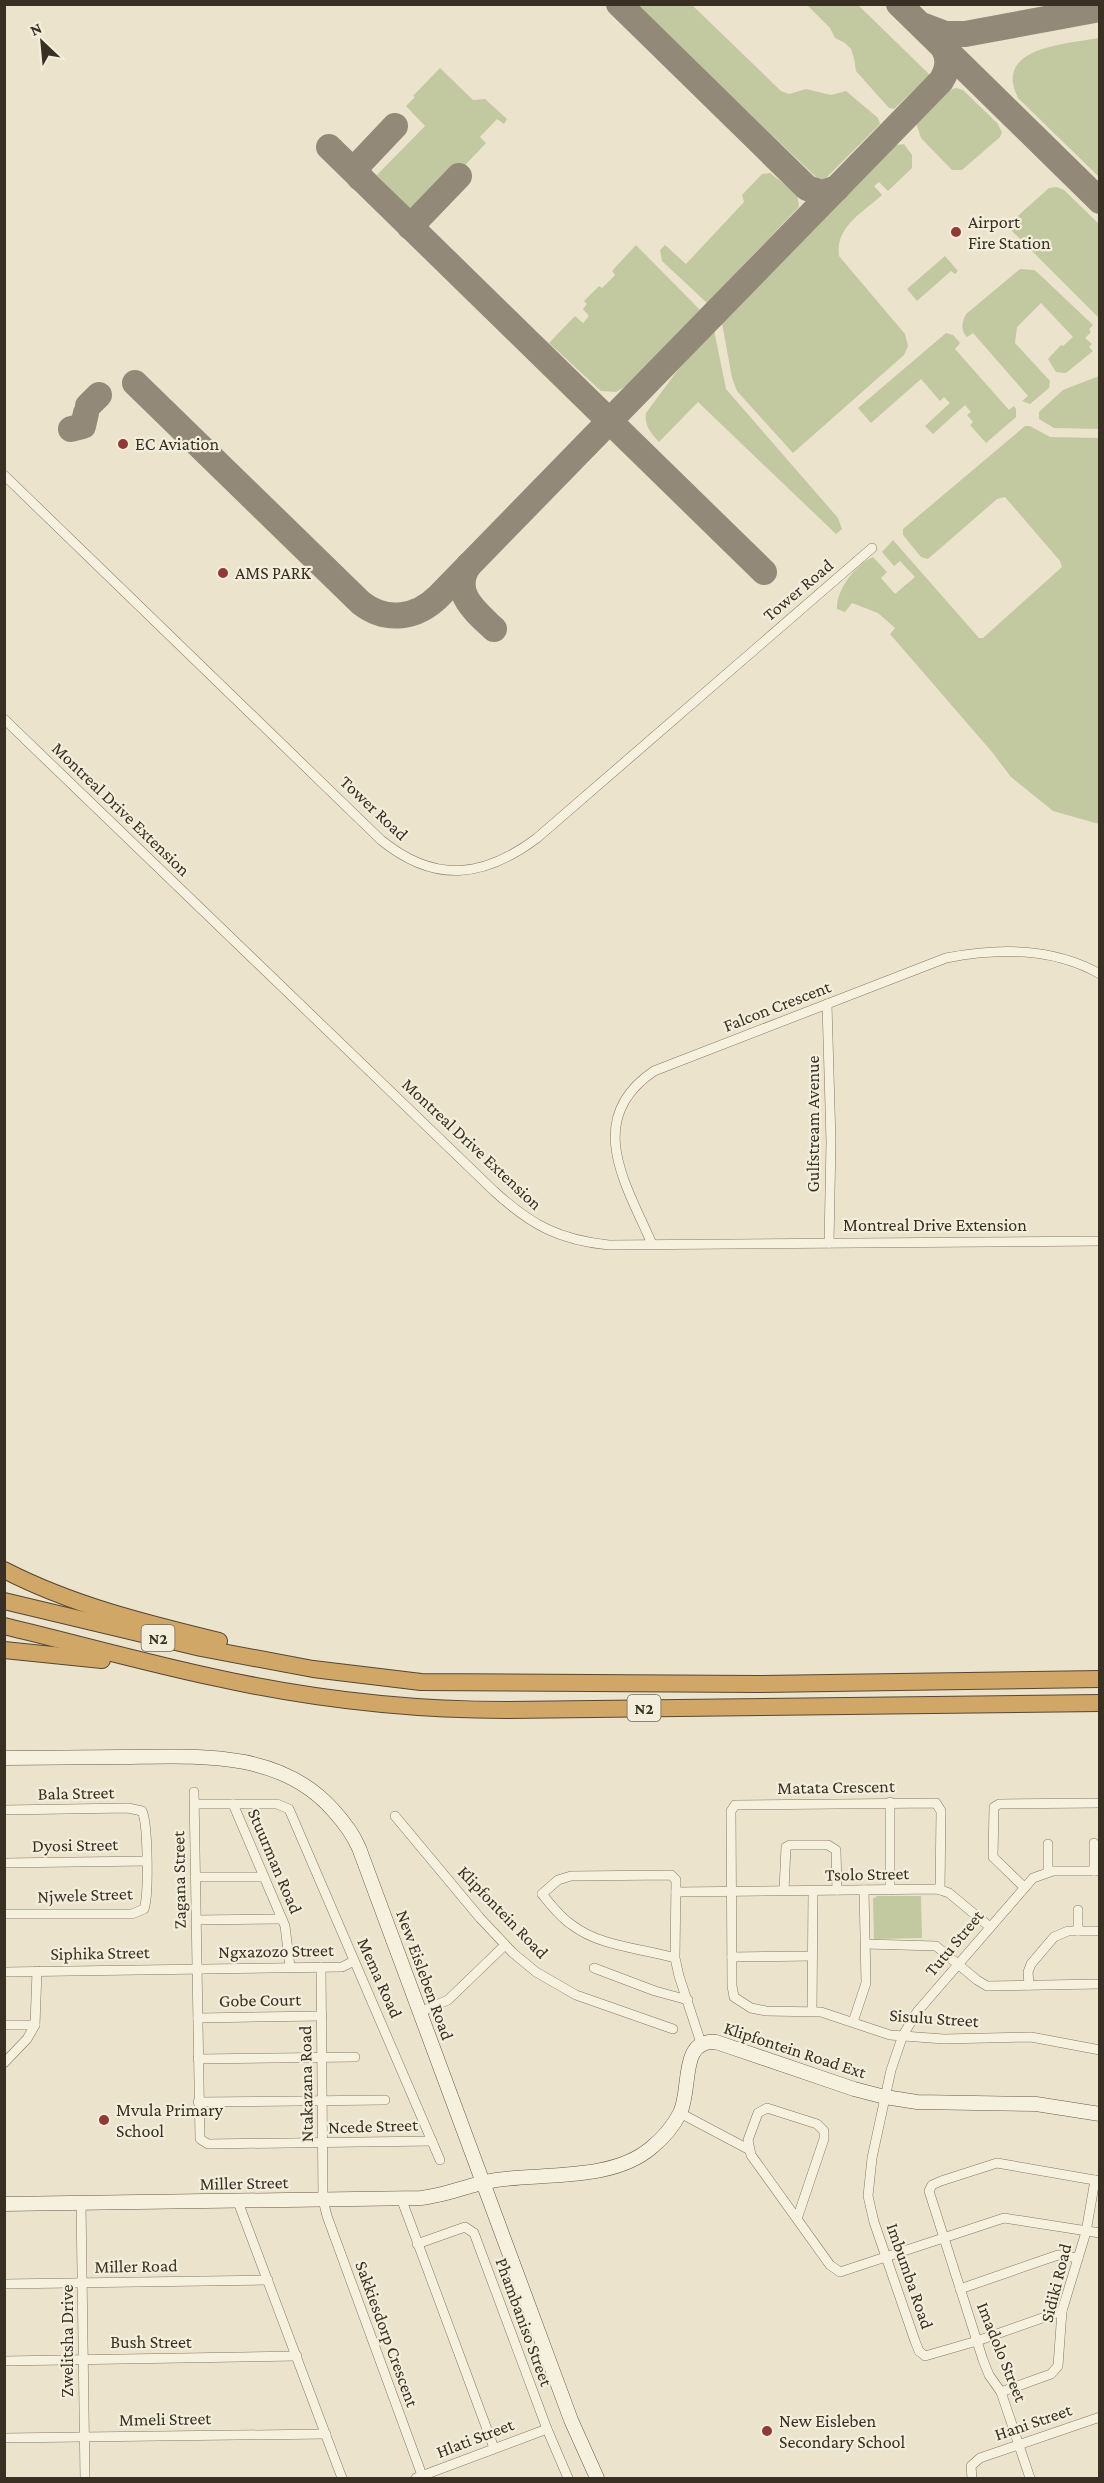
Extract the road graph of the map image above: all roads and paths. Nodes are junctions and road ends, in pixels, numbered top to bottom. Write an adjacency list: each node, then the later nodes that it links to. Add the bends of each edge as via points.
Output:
1 (4, 475): 2 (street, Tower Road, via 381,840 417,863 451,870 485,867 507,859 537,838)
2 (872, 548)
3 (4, 719): 8 (street, Montreal Drive Extension, via 510,1206 561,1237 600,1244)
4 (1100, 974): 5 (street, Falcon Crescent, via 1083,964 1028,952 970,953)
5 (826, 1004): 7 (street, Gulfstream Avenue, via 831,1142); 8 (street, Falcon Crescent, via 654,1071 628,1093 616,1123 615,1149)
6 (1100, 1241): 7 (street, Montreal Drive Extension)
7 (829, 1242): 8 (street, Montreal Drive Extension)
8 (652, 1244)
9 (4, 1570): 13 (highway, via 96,1609 292,1656)
10 (4, 1601): 13 (highway, N2)
11 (4, 1626): 14 (highway, N2)
12 (4, 1650): 14 (highway)
13 (313, 1670): 15 (highway, N2, via 421,1682 508,1684)
14 (192, 1672): 16 (highway, N2, via 328,1697 473,1710)
15 (1100, 1679)
16 (1100, 1703)
17 (4, 1758): 67 (street, New Eisleben Road, via 222,1758 263,1765 294,1778 323,1799 355,1838)
18 (194, 1792): 21 (street, Zagana Street)
19 (890, 1802): 38 (street); 39 (street, Matata Crescent, via 934,1802 940,1806); 40 (street, Matata Crescent, via 735,1805 731,1811)
20 (1100, 1803): 34 (street, via 994,1807 993,1857)
21 (195, 1804): 22 (street); 32 (street, Zagana Street)
22 (233, 1804): 33 (street, Stuurman Road); 55 (street, Mema Road, via 277,1804 289,1809)
23 (4, 1810): 24 (street, Bala Street, via 128,1808 138,1809)
24 (144, 1816): 28 (street, Njwele Street)
25 (395, 1816): 51 (street, Klipfontein Road)
26 (1094, 1843): 30 (street)
27 (1048, 1844): 31 (street)
28 (146, 1861): 29 (street, Dyosi Street); 44 (street, Njwele Street, via 146,1905 139,1912)
29 (4, 1863)
30 (1097, 1871): 31 (street)
31 (1048, 1872): 34 (street, Tutu Street)
32 (196, 1877): 33 (street); 46 (street, Zagana Street)
33 (264, 1877): 45 (street, Stuurman Road)
34 (1024, 1887): 47 (street, Tutu Street)
35 (784, 1890): 36 (street, via 786,1847 828,1845 836,1850); 40 (street, Tsolo Street); 41 (street, Tsolo Street)
36 (837, 1890): 37 (street, Tsolo Street); 41 (street, Tsolo Street)
37 (864, 1890): 38 (street, Tsolo Street); 50 (street)
38 (890, 1890): 39 (street, Tsolo Street)
39 (940, 1890): 47 (street)
40 (732, 1891): 42 (street, Tsolo Street); 54 (street, Sisulu Street)
41 (813, 1891): 52 (street)
42 (676, 1892): 53 (street); 53 (street, via 676,1880 671,1875 621,1874 564,1877 542,1894 565,1919 588,1934)
43 (1078, 1910): 48 (street)
44 (4, 1914)
45 (282, 1919): 46 (street); 57 (street, Stuurman Road)
46 (197, 1920): 59 (street, Zagana Street)
47 (990, 1927): 56 (street, Tutu Street)
48 (1078, 1931): 49 (street); 64 (street, via 1053,1937 1030,1964)
49 (1100, 1931)
50 (866, 1944): 56 (street, via 932,1945); 70 (street, via 866,1983)
51 (505, 1945): 67 (street, via 448,2000); 73 (street, Klipfontein Road, via 536,1972 576,1995)
52 (812, 1956): 54 (street); 66 (street)
53 (675, 1958): 65 (street)
54 (732, 1958): 66 (street, Sisulu Street, via 732,1991 744,2006)
55 (354, 1961): 58 (street, Ngxazozo Street, via 342,1967); 87 (street, Mema Road)
56 (958, 1964): 64 (street, via 984,1985); 74 (street, Tutu Street, via 917,2012)
57 (290, 1967): 58 (street, Ngxazozo Street); 59 (street, Ngxazozo Street)
58 (321, 1967): 68 (street, Ntakazana Road)
59 (197, 1968): 61 (street, Siphika Street); 69 (street, Zagana Street)
60 (594, 1968): 65 (street)
61 (37, 1971): 62 (street, Siphika Street); 72 (street)
62 (4, 1972)
63 (1100, 1984): 64 (street)
64 (1029, 1985)
65 (688, 2000): 75 (street)
66 (812, 2011): 70 (street, Sisulu Street)
67 (420, 2012): 93 (street, New Eisleben Road)
68 (322, 2016): 69 (street, Gobe Court); 77 (street, Ntakazana Road)
69 (198, 2018): 79 (street, Zagana Street)
70 (853, 2022): 74 (street, Sisulu Street, via 890,2035)
71 (4, 2025): 72 (street)
72 (36, 2025): 80 (street)
73 (674, 2029)
74 (903, 2035): 76 (street, Sisulu Street, via 944,2039 1031,2037); 81 (street, Tutu Street)
75 (701, 2043): 81 (street, Klipfontein Road Ext, via 716,2042); 85 (street, Klipfontein Road Ext, via 692,2053)
76 (1100, 2050)
77 (322, 2057): 78 (street); 79 (street); 83 (street, Ntakazana Road)
78 (355, 2057)
79 (198, 2059): 84 (street, Zagana Street)
80 (4, 2063)
81 (885, 2097): 86 (street, Klipfontein Road Ext, via 917,2102 1036,2104); 104 (street, Imbumba Road, via 868,2196)
82 (385, 2100): 83 (street)
83 (323, 2101): 84 (street); 89 (street, Ntakazana Road)
84 (198, 2103): 88 (street, Zagana Street, via 198,2134)
85 (680, 2113): 90 (street); 93 (street, Klipfontein Road Ext, via 662,2138 629,2162 595,2171)
86 (1100, 2114)
87 (432, 2140): 89 (street, Ncede Street); 91 (street, Mema Road)
88 (208, 2144): 89 (street, Ncede Street)
89 (324, 2144): 95 (street, Ntakazana Road)
90 (748, 2149): 99 (street); 99 (street, via 762,2109 817,2124 824,2131)
91 (440, 2160)
92 (1097, 2181): 100 (street, Sidiki Road); 102 (street, Imadolo Street, via 1000,2163 941,2181 929,2191)
93 (483, 2183): 94 (street, Miller Street, via 432,2197); 127 (street, New Eisleben Road, via 571,2420)
94 (401, 2198): 95 (street, Miller Street); 103 (street)
95 (323, 2200): 96 (street, Miller Street); 125 (street, Sakkiesdorp Crescent)
96 (238, 2202): 98 (street, Miller Street); 106 (street)
97 (4, 2204): 98 (street, Miller Street)
98 (81, 2204): 107 (street, Zwelitsha Drive)
99 (796, 2219): 104 (street, via 836,2271 846,2272)
100 (1086, 2232): 101 (street); 102 (street, via 1004,2218); 105 (street, Sidiki Road)
101 (1100, 2234)
102 (943, 2238): 104 (street); 109 (street, Imadolo Street)
103 (417, 2244): 117 (street, Phambaniso Street, via 465,2227 474,2233); 122 (street)
104 (886, 2256): 111 (street, Imbumba Road, via 922,2354)
105 (1078, 2258): 109 (street, via 1058,2255); 110 (street, Sidiki Road)
106 (268, 2280): 107 (street, Miller Road); 112 (street)
107 (83, 2283): 108 (street, Miller Road); 113 (street, Zwelitsha Drive)
108 (4, 2284)
109 (960, 2289): 111 (street, Imadolo Street)
110 (1062, 2311): 111 (street, Imbumba Road); 115 (street, Sidiki Road, via 1056,2370)
111 (977, 2341): 115 (street, Imadolo Street, via 989,2375)
112 (297, 2356): 113 (street, Bush Street); 118 (street)
113 (84, 2359): 114 (street, Bush Street); 119 (street, Zwelitsha Drive)
114 (4, 2361)
115 (1001, 2392): 121 (street, Imadolo Street)
116 (1100, 2417): 121 (street, Hani Street)
117 (547, 2429): 122 (street, Hlati Street); 126 (street, Phambaniso Street)
118 (326, 2434): 119 (street, Mmeli Street); 124 (street)
119 (85, 2436): 120 (street, Mmeli Street); 123 (street, Zwelitsha Drive)
120 (4, 2438)
121 (1018, 2444): 128 (street, Hani Street, via 976,2460 971,2466); 129 (street, Imadolo Street)
122 (494, 2448): 125 (street, Hlati Street)
123 (85, 2478)
124 (342, 2478)
125 (420, 2478)
126 (568, 2478)
127 (597, 2478)
128 (972, 2478)
129 (1030, 2478)

